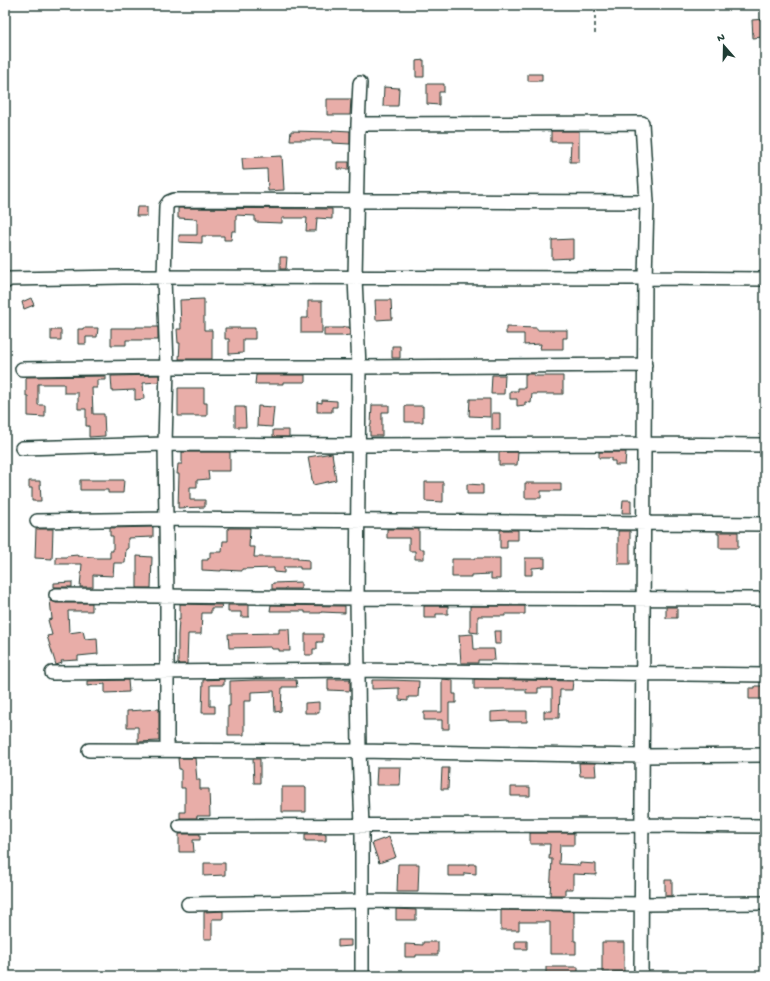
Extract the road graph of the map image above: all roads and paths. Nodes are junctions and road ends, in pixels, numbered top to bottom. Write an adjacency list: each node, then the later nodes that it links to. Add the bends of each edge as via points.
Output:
1 (596, 5): 2 (path)
2 (595, 34)
3 (360, 83): 4 (street)
4 (358, 124): 5 (street); 6 (street, via 642,123)
5 (356, 201): 6 (street); 7 (street, via 169,202 166,206); 8 (street)
6 (647, 202): 9 (street)
7 (164, 278): 8 (street); 11 (street, via 9,279); 13 (street)
8 (355, 278): 9 (street); 14 (street)
9 (645, 278): 10 (street); 12 (street)
10 (765, 279)
11 (5, 282)
12 (645, 365): 14 (street); 17 (street)
13 (167, 367): 14 (street); 15 (street); 16 (street)
14 (359, 367): 18 (street)
15 (22, 369)
16 (165, 444): 18 (street); 20 (street); 21 (street)
17 (644, 444): 18 (street); 19 (street); 24 (street)
18 (357, 445): 23 (street)
19 (765, 445)
20 (22, 448)
21 (166, 519): 22 (street); 23 (street); 27 (street)
22 (37, 521)
23 (357, 521): 24 (street); 28 (street)
24 (644, 523): 25 (street); 29 (street)
25 (765, 524)
26 (56, 595): 27 (street)
27 (167, 597): 28 (street); 32 (street)
28 (357, 598): 29 (street); 31 (street)
29 (644, 598): 30 (street); 34 (street)
30 (765, 599)
31 (358, 670): 32 (street); 34 (street); 38 (street)
32 (167, 672): 33 (street); 37 (street)
33 (52, 673)
34 (643, 674): 35 (street); 40 (street)
35 (765, 675)
36 (89, 750): 37 (street)
37 (167, 750): 38 (street)
38 (359, 751): 40 (street); 43 (street)
39 (765, 755): 40 (street)
40 (642, 756): 41 (street)
41 (642, 824): 43 (street); 44 (street); 48 (street)
42 (180, 826): 43 (street)
43 (362, 826): 45 (street)
44 (765, 826)
45 (362, 901): 47 (street); 48 (street); 49 (street)
46 (765, 903): 48 (street)
47 (188, 904)
48 (642, 904): 50 (street)
49 (362, 976)
50 (641, 976)

